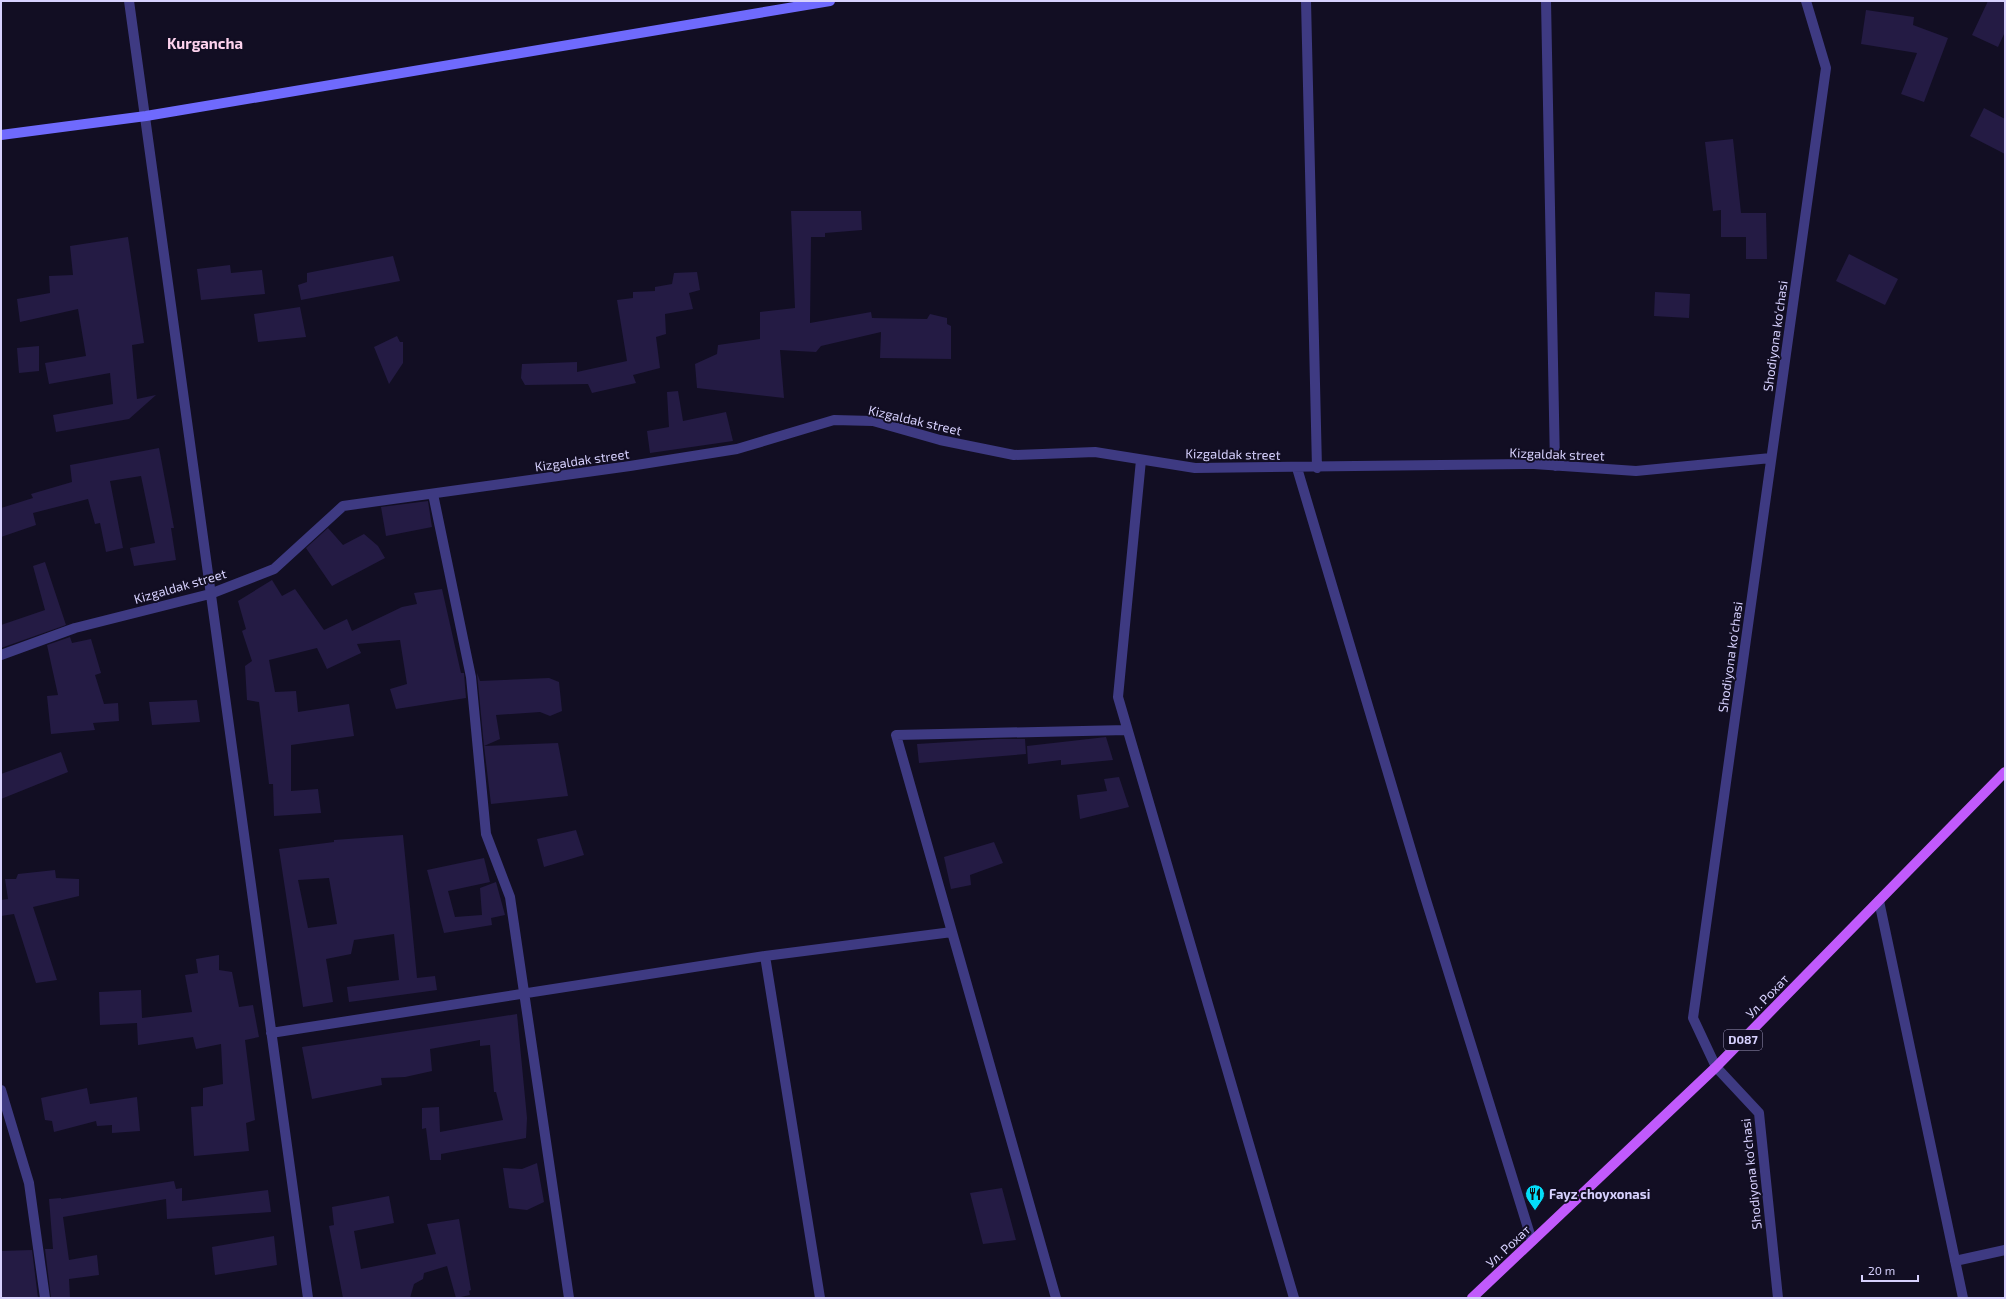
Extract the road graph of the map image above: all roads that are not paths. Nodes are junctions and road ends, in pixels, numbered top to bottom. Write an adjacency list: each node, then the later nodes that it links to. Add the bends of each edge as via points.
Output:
1 (129, 1): 6 (street)
2 (830, 1): 6 (street)
3 (1306, 1): 12 (street)
4 (1546, 1): 10 (street)
5 (1806, 1): 8 (street, Shodiyona ko'chasi, via 1826,68)
6 (146, 116): 7 (street); 14 (street)
7 (1, 136)
8 (1771, 458): 10 (street, Kizgaldak street, via 1636,471); 23 (street, Shodiyona ko'chasi, via 1693,1018)
9 (1140, 460): 11 (street, Kizgaldak street, via 1195,468); 13 (street, Kizgaldak street, via 1095,452 1014,454 940,440 873,421 834,420 736,449); 16 (street, via 1118,697)
10 (1554, 466): 12 (street, Kizgaldak street, via 1534,464)
11 (1296, 468): 12 (street, Kizgaldak street); 25 (street)
12 (1317, 468)
13 (433, 494): 14 (street, Kizgaldak street, via 343,506 274,569); 21 (street, via 471,677 486,834 510,897 519,968)
14 (210, 594): 15 (street, Kizgaldak street, via 75,628); 22 (street)
15 (1, 655)
16 (1127, 730): 19 (street, via 896,735); 33 (street)
17 (2005, 772): 18 (main road, Ул. Рохат / D087)
18 (1879, 901): 23 (main road, Ул. Рохат / D087); 27 (street)
19 (952, 932): 20 (street); 32 (street)
20 (765, 956): 21 (street); 31 (street)
21 (525, 993): 22 (street); 30 (street)
22 (270, 1033): 29 (street)
23 (1716, 1067): 25 (main road, Ул. Рохат / D087); 35 (street, Shodiyona ko'chasi, via 1759,1113)
24 (1, 1090): 28 (street, via 29,1183)
25 (1532, 1241): 34 (main road, Ул. Рохат / D087)
26 (2005, 1250): 27 (street)
27 (1955, 1261): 36 (street)
28 (45, 1298)
29 (308, 1298)
30 (569, 1298)
31 (820, 1298)
32 (1056, 1298)
33 (1294, 1298)
34 (1472, 1298)
35 (1778, 1298)
36 (1963, 1298)

